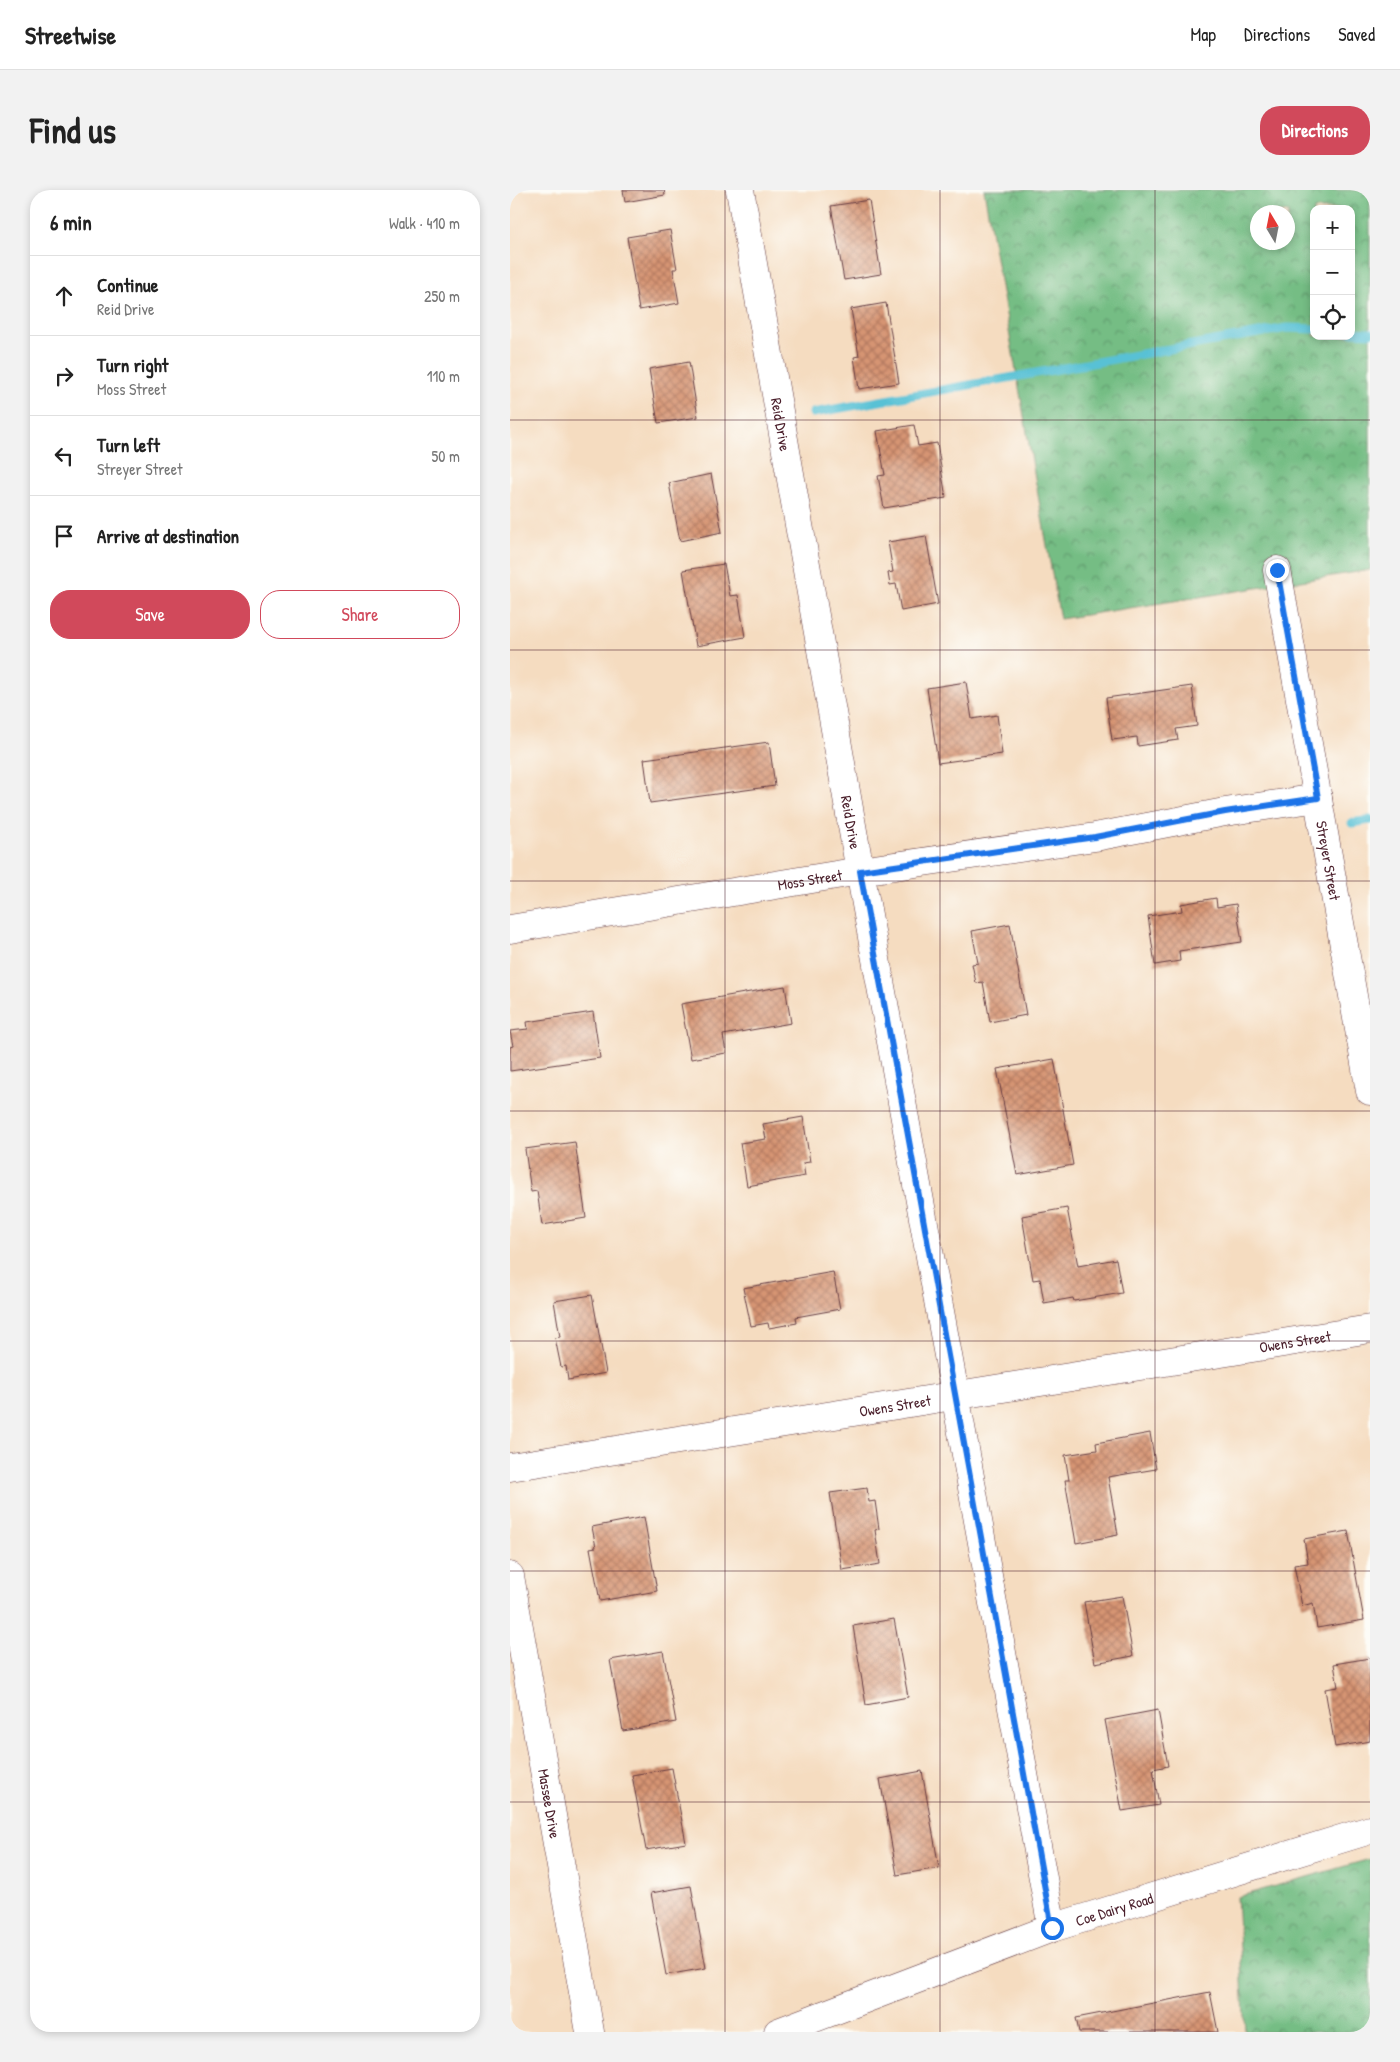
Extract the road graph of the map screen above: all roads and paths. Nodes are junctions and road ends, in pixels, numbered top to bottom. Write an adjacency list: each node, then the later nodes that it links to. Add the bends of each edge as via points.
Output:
1 (740, 190): 4 (street, Reid Drive)
2 (1277, 570): 3 (street, Streyer Street)
3 (1318, 798): 4 (street, Moss Street, via 1095,837); 6 (street, Streyer Street)
4 (860, 871): 5 (street, Moss Street); 8 (street, Reid Drive)
5 (510, 929)
6 (1370, 1091)
7 (1370, 1328): 8 (street, Owens Street)
8 (955, 1396): 9 (street, Owens Street); 12 (street, Reid Drive)
9 (510, 1468)
10 (510, 1576): 13 (street, Massee Drive)
11 (1370, 1830): 12 (street, Coe Dairy Road)
12 (1052, 1928): 14 (street, Coe Dairy Road)
13 (590, 2032)
14 (778, 2032)

